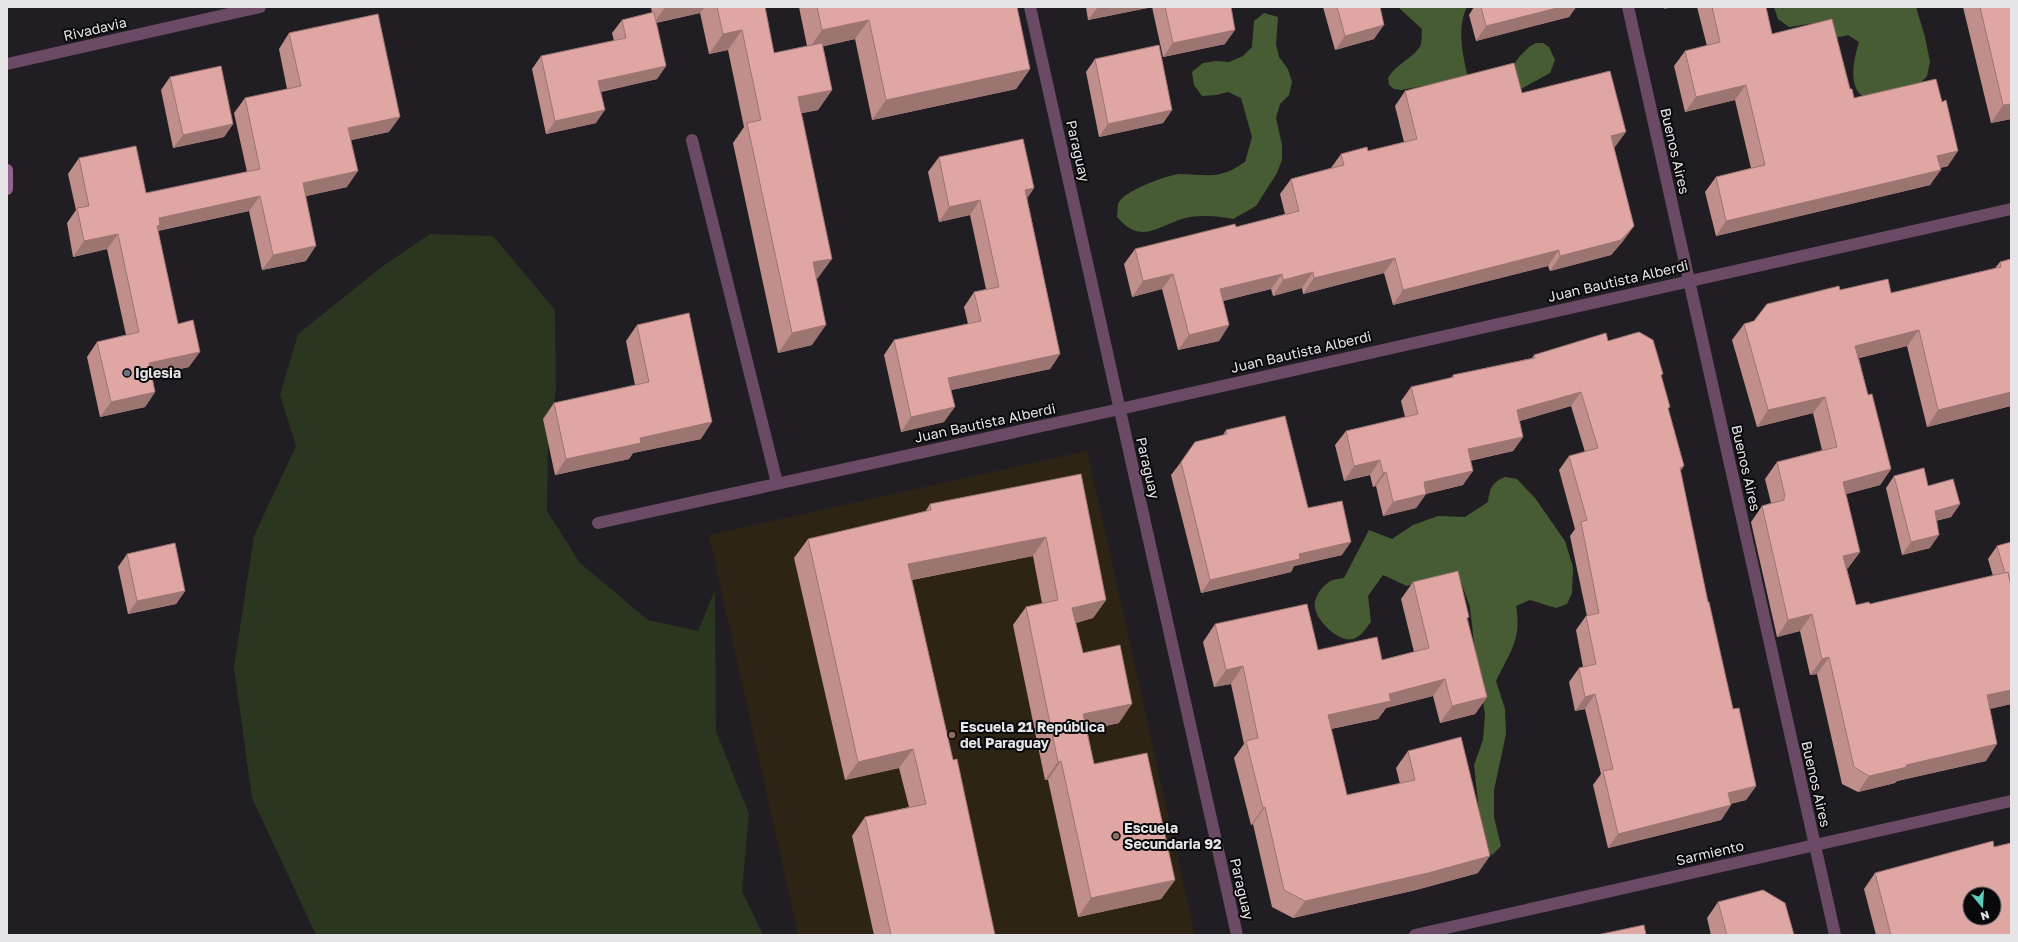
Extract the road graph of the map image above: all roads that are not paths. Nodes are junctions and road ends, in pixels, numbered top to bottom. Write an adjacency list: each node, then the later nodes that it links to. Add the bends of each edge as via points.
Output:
1 (260, 7): 4 (street, Rivadavia)
2 (1030, 7): 10 (street, Paraguay)
3 (1628, 7): 9 (street, Buenos Aires)
4 (7, 64)
5 (692, 140): 11 (street)
6 (7, 170): 7 (street)
7 (7, 189)
8 (2011, 209): 9 (street, Juan Bautista Alberdi)
9 (1689, 281): 10 (street, Juan Bautista Alberdi); 14 (street, Buenos Aires)
10 (1120, 409): 11 (street, Juan Bautista Alberdi); 15 (street, Paraguay)
11 (777, 483): 12 (street, Juan Bautista Alberdi)
12 (598, 523)
13 (2011, 801): 14 (street, Sarmiento)
14 (1815, 845): 16 (street, Sarmiento); 17 (street, Buenos Aires)
15 (1237, 935)
16 (1415, 935)
17 (1834, 935)

